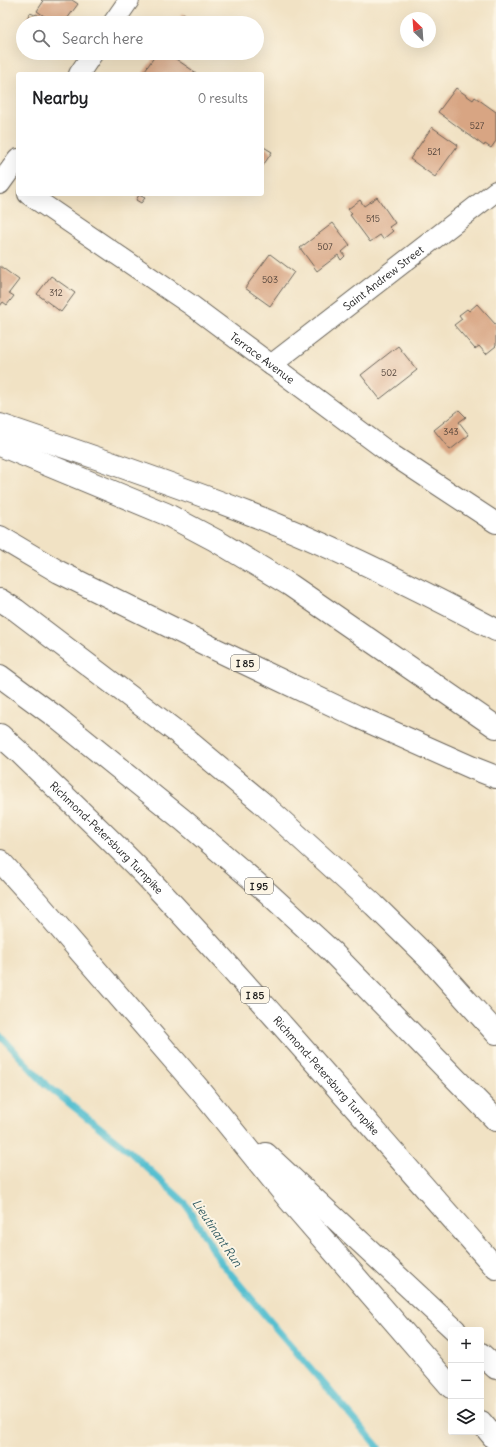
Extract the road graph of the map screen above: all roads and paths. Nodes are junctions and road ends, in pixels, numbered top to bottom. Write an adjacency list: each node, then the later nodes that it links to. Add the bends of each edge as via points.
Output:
1 (129, 0): 2 (street)
2 (118, 16)
3 (88, 60): 4 (street)
4 (80, 72)
5 (16, 163): 6 (street)
6 (6, 181)
7 (496, 191): 9 (street, Saint Andrew Street)
8 (31, 196): 9 (street, Terrace Avenue, via 191,305)
9 (271, 365): 12 (street, Terrace Avenue, via 391,454)
10 (0, 425): 15 (highway, via 248,513 436,598)
11 (0, 445): 17 (highway, via 166,514 215,540 290,585)
12 (496, 523)
13 (0, 537): 19 (highway, I 85, via 59,572 214,649 356,716)
14 (0, 600): 21 (highway, via 182,736 261,802 374,905)
15 (496, 630)
16 (0, 676): 23 (highway, I 95, via 57,718 177,815 268,893 331,951)
17 (496, 727)
18 (0, 735): 24 (highway, Richmond-Petersburg Turnpike / I 85, via 144,874 260,1000)
19 (496, 776)
20 (0, 860): 22 (highway)
21 (496, 1033)
22 (199, 1090): 25 (highway); 28 (highway, via 290,1201)
23 (496, 1120)
24 (496, 1268)
25 (452, 1327)
26 (484, 1357): 27 (highway)
27 (496, 1368)
28 (448, 1384)
29 (484, 1426): 30 (highway)
30 (496, 1440)

